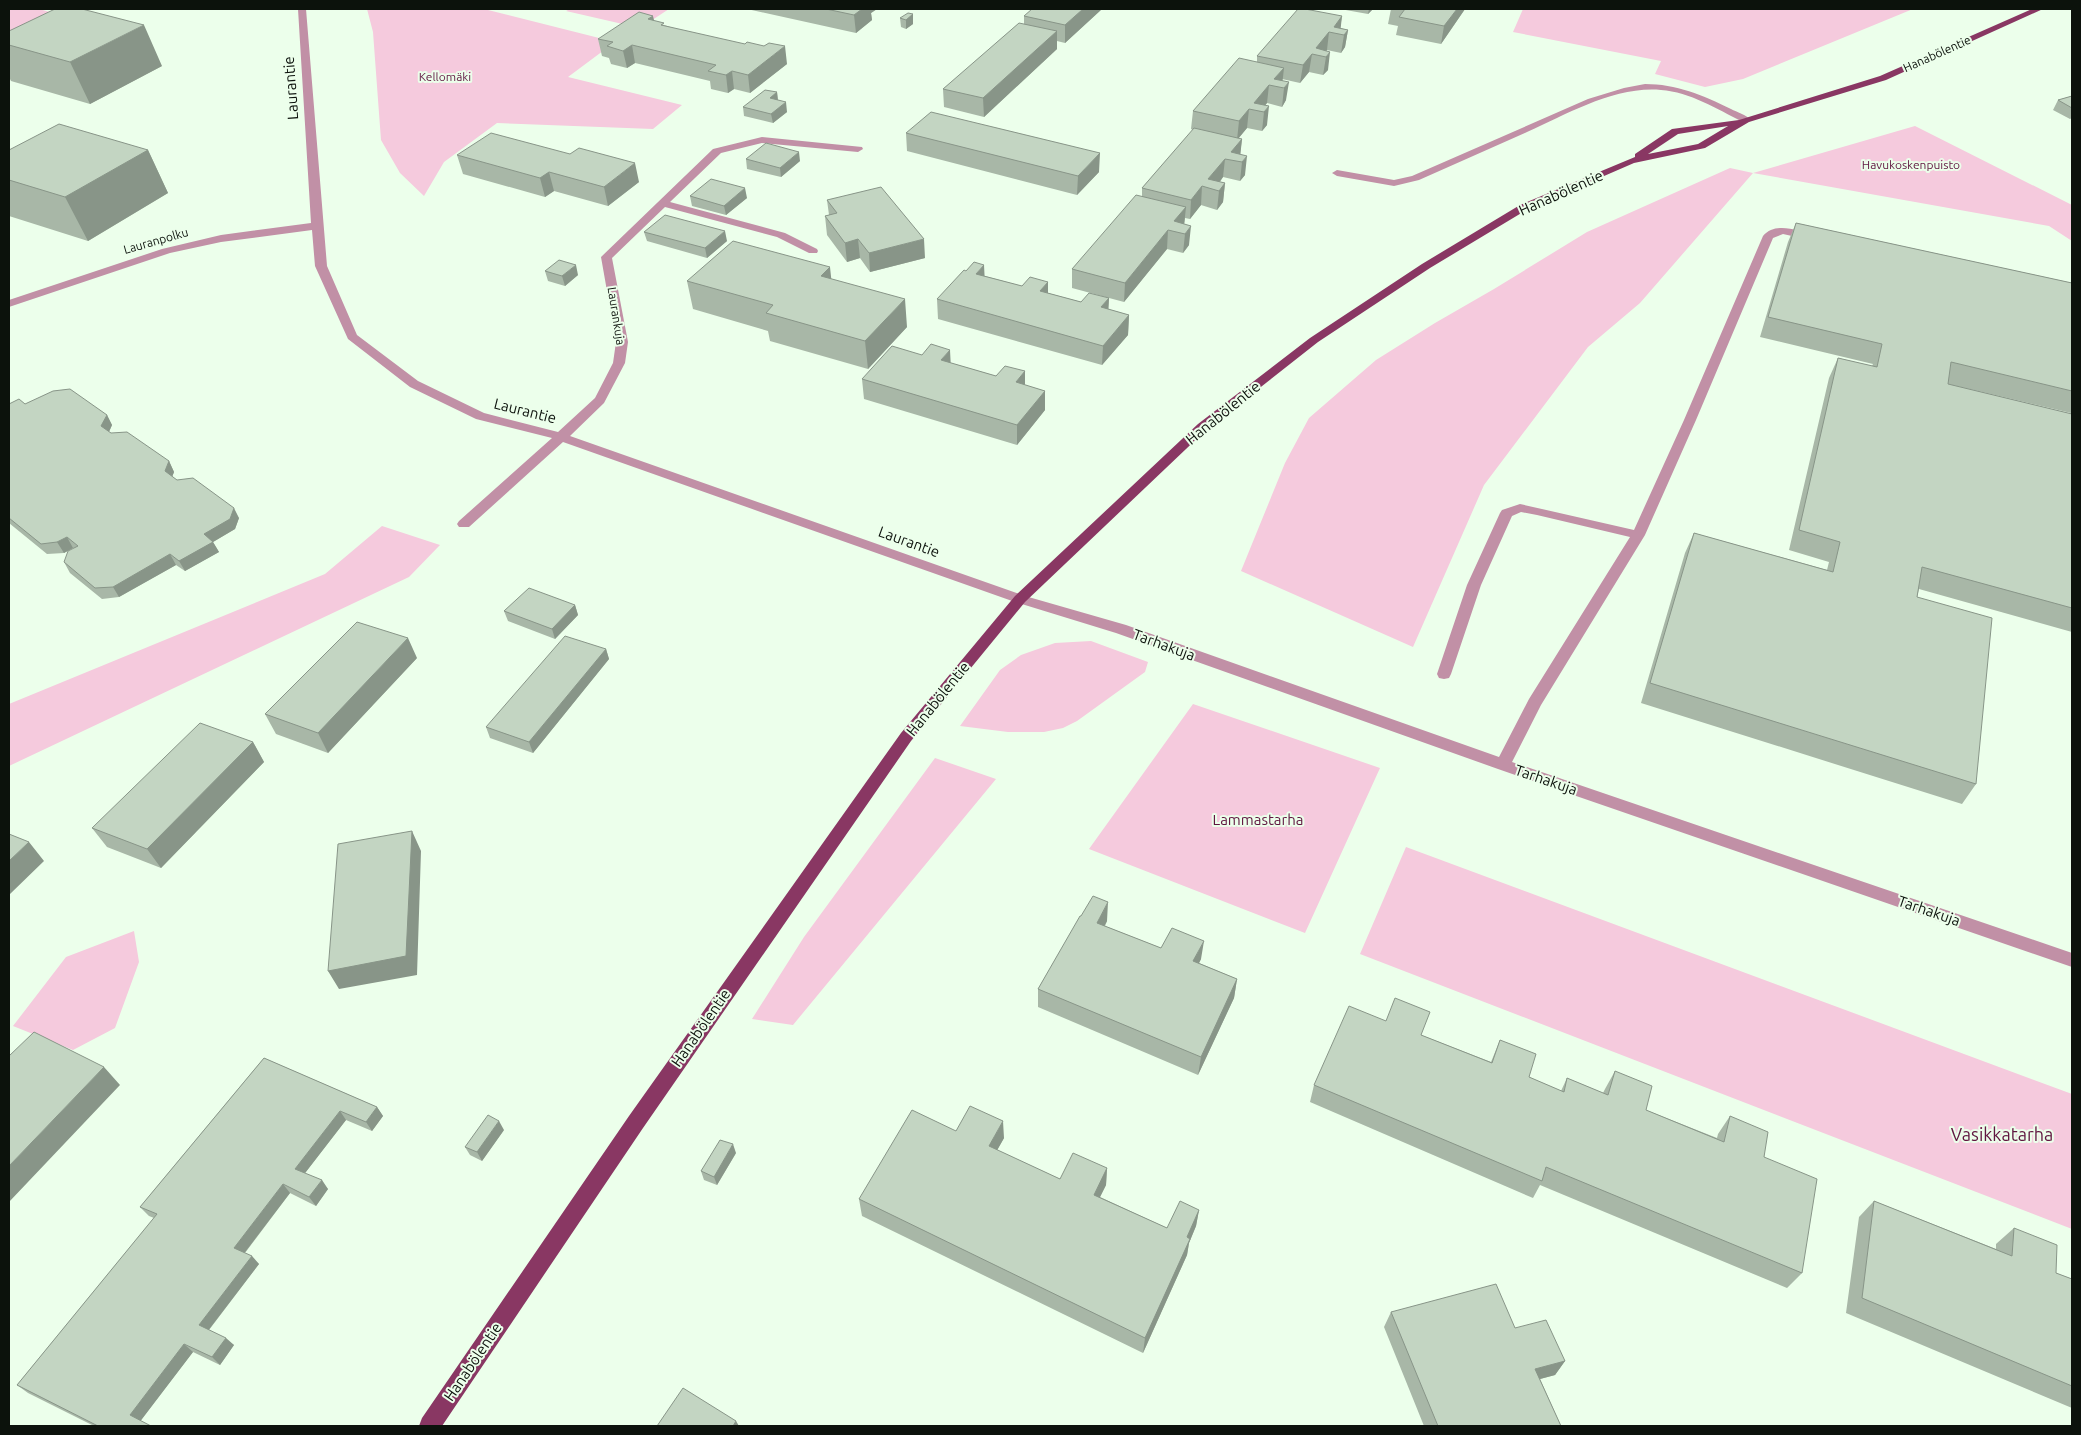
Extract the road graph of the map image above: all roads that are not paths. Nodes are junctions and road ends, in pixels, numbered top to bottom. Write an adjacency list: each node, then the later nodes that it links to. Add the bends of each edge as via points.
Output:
1 (302, 9): 8 (street, Laurantie)
2 (2039, 9): 3 (main road, Hanabölentie, via 1884,78)
3 (1746, 120): 5 (main road, Hanabölentie, via 1701,146); 5 (main road, Hanabölentie, via 1675,132); 6 (street, via 1707,100 1682,92 1660,87 1626,89 1567,111 1415,178 1394,183)
4 (858, 149): 7 (street, Laurankuja, via 762,140 717,151)
5 (1632, 162): 15 (main road, Hanabölentie, via 1524,207 1426,266 1314,340 1202,427)
6 (1337, 173)
7 (663, 203): 10 (street, via 781,235); 12 (street, Laurankuja, via 606,257 622,342 619,363 600,400)
8 (317, 226): 11 (street, Lauranpolku, via 188,245); 12 (street, Laurantie, via 322,266 352,336 414,384 480,416)
9 (1821, 240): 14 (street, via 1781,230 1768,236)
10 (812, 252)
11 (9, 304)
12 (561, 437): 13 (street, Laurankuja); 15 (street, Laurantie)
13 (464, 524)
14 (1638, 535): 16 (street, via 1520,508 1508,513 1474,585); 17 (street, via 1534,703)
15 (1020, 599): 17 (street, Tarhakuja, via 1121,629); 19 (main road, Hanabölentie, via 900,745 641,1114)
16 (1444, 674)
17 (1503, 765): 18 (street, Tarhakuja)
18 (2072, 960)
19 (430, 1426)

